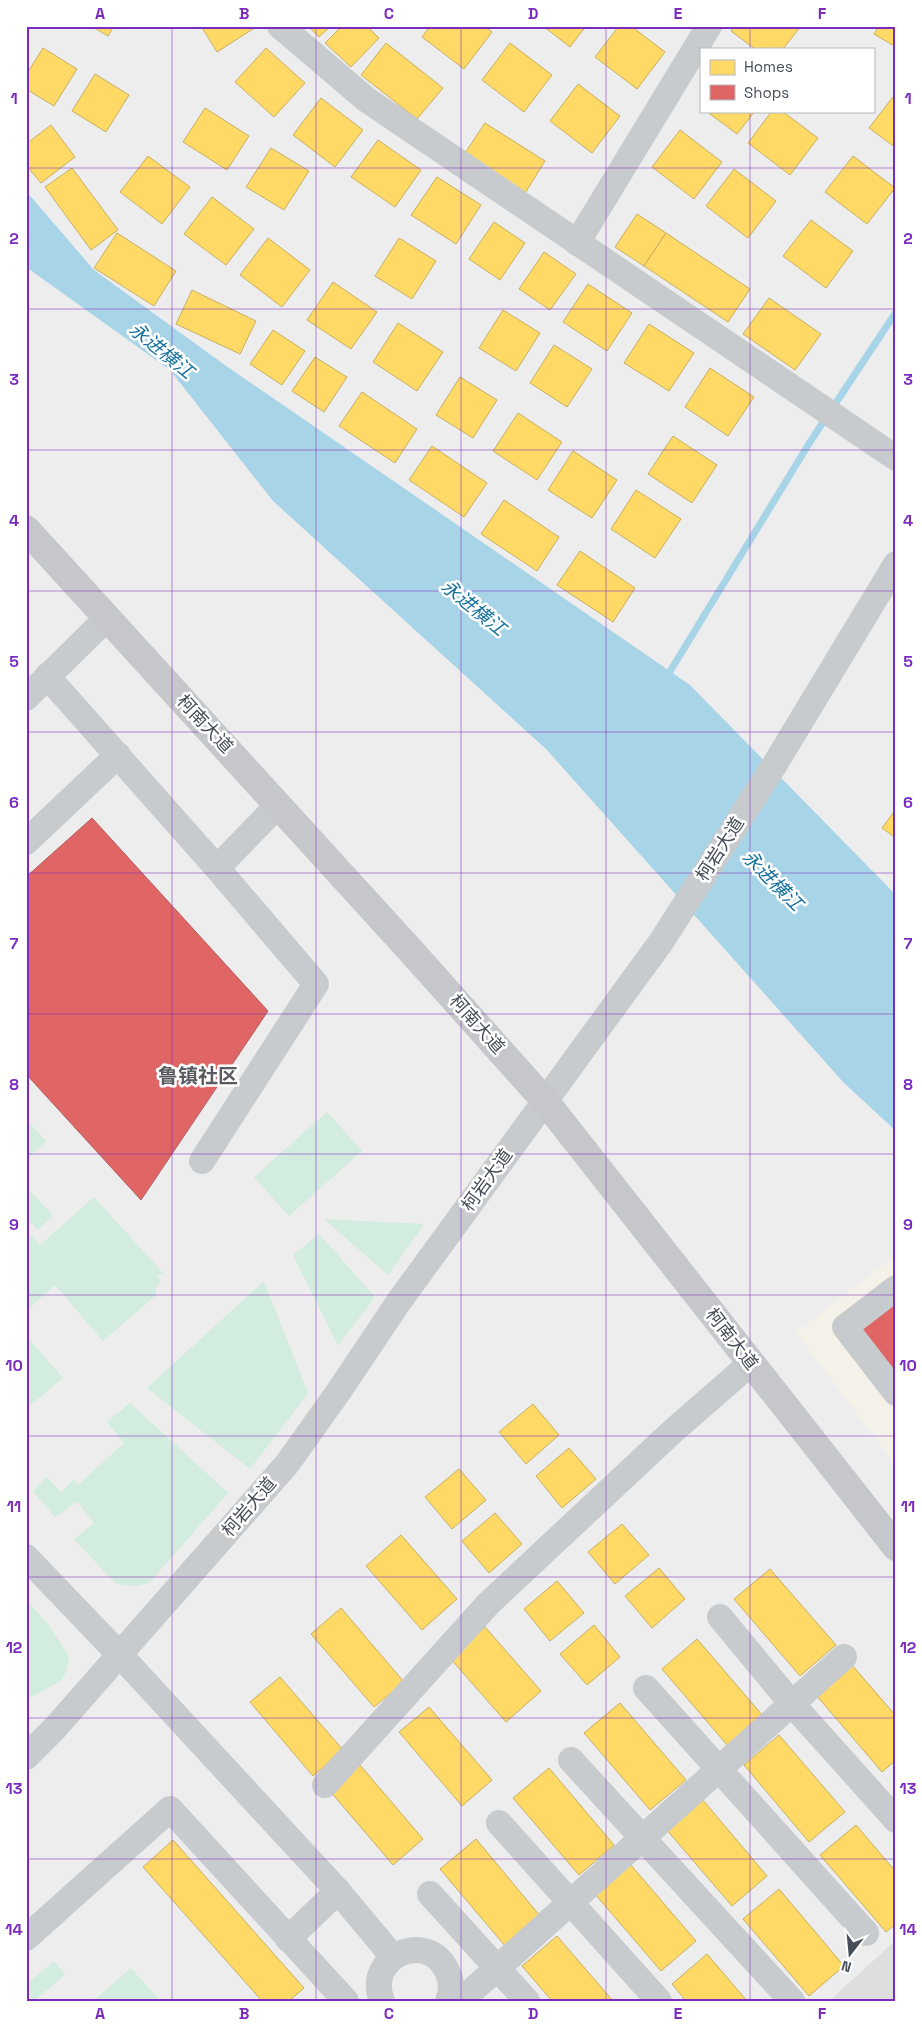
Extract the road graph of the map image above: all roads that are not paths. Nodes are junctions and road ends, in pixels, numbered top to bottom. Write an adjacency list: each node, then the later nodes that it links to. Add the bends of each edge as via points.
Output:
1 (280, 26): 3 (street, via 367,100)
2 (709, 26): 3 (street)
3 (577, 243): 4 (street)
4 (896, 458)
5 (26, 529): 7 (main road, 柯南大道)
6 (896, 564): 14 (street, 柯岩大道, via 775,764 661,942)
7 (107, 618): 8 (street); 11 (main road, 柯南大道)
8 (48, 676): 9 (street); 10 (street)
9 (26, 698)
10 (118, 755): 12 (street); 13 (street)
11 (278, 805): 13 (street); 14 (main road, 柯南大道)
12 (26, 842)
13 (217, 868): 15 (street, via 316,984)
14 (545, 1101): 17 (main road, 柯南大道); 22 (street, 柯岩大道, via 400,1300 287,1464)
15 (202, 1161)
16 (896, 1288): 18 (street, via 845,1327)
17 (751, 1363): 19 (main road, 柯南大道); 29 (street, via 673,1430 488,1604)
18 (896, 1393)
19 (896, 1547)
20 (26, 1557): 22 (street)
21 (720, 1617): 25 (street)
22 (120, 1654): 26 (street, 柯岩大道); 33 (street)
23 (844, 1657): 25 (street)
24 (646, 1688): 28 (street)
25 (792, 1704): 28 (street); 30 (street)
26 (26, 1757)
27 (571, 1760): 32 (street)
28 (720, 1769): 32 (street); 36 (street)
29 (325, 1785)
30 (896, 1820)
31 (499, 1823): 35 (street)
32 (642, 1839): 35 (street); 46 (street)
33 (338, 1891): 38 (street); 39 (street)
34 (430, 1894): 40 (street)
35 (570, 1904): 40 (street); 45 (street)
36 (866, 1934)
37 (26, 1938): 38 (street, via 170,1809)
38 (288, 1939): 42 (street)
39 (393, 1957): 41 (street, via 414,1950 426,1951 436,1957 450,1976); 43 (street, via 381,1973 379,1993)
40 (498, 1969): 41 (street, via 465,1997); 44 (street)
41 (448, 2000)
42 (346, 2001)
43 (382, 2001)
44 (527, 2001)
45 (659, 2001)
46 (792, 2001)

